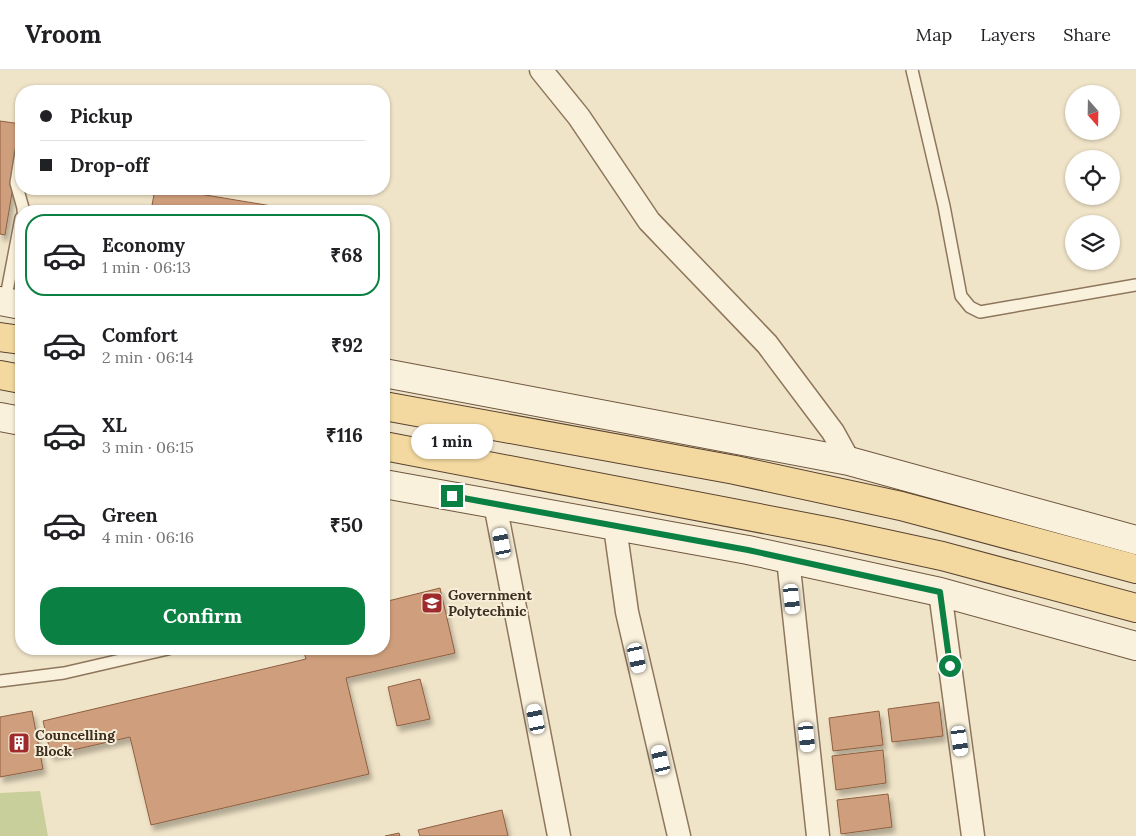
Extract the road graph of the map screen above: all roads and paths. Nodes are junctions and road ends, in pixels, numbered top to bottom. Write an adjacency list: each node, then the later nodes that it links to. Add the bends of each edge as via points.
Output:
1 (912, 70): 4 (lane, via 961,296 970,307 980,312)
2 (549, 72): 15 (street, via 648,220 767,344 832,432)
3 (15, 260): 5 (lane)
4 (1136, 285)
5 (9, 302)
6 (0, 336): 7 (main road)
7 (15, 339)
8 (390, 374): 15 (street)
9 (0, 375): 10 (main road)
10 (15, 378)
11 (390, 407): 21 (main road, via 735,470 901,506)
12 (0, 417): 13 (street)
13 (15, 420)
14 (390, 447): 23 (main road, via 831,532 942,556)
15 (848, 461): 19 (street)
16 (390, 485): 17 (street)
17 (495, 504): 18 (street); 27 (street)
18 (615, 527): 20 (street); 28 (street, via 631,629)
19 (1136, 540)
20 (788, 559): 22 (street); 29 (street)
21 (1136, 569)
22 (940, 592): 24 (street); 30 (street)
23 (1136, 608)
24 (1136, 646)
25 (143, 655): 26 (lane, via 64,674)
26 (0, 681)
27 (559, 836)
28 (679, 836)
29 (818, 836)
30 (973, 836)

